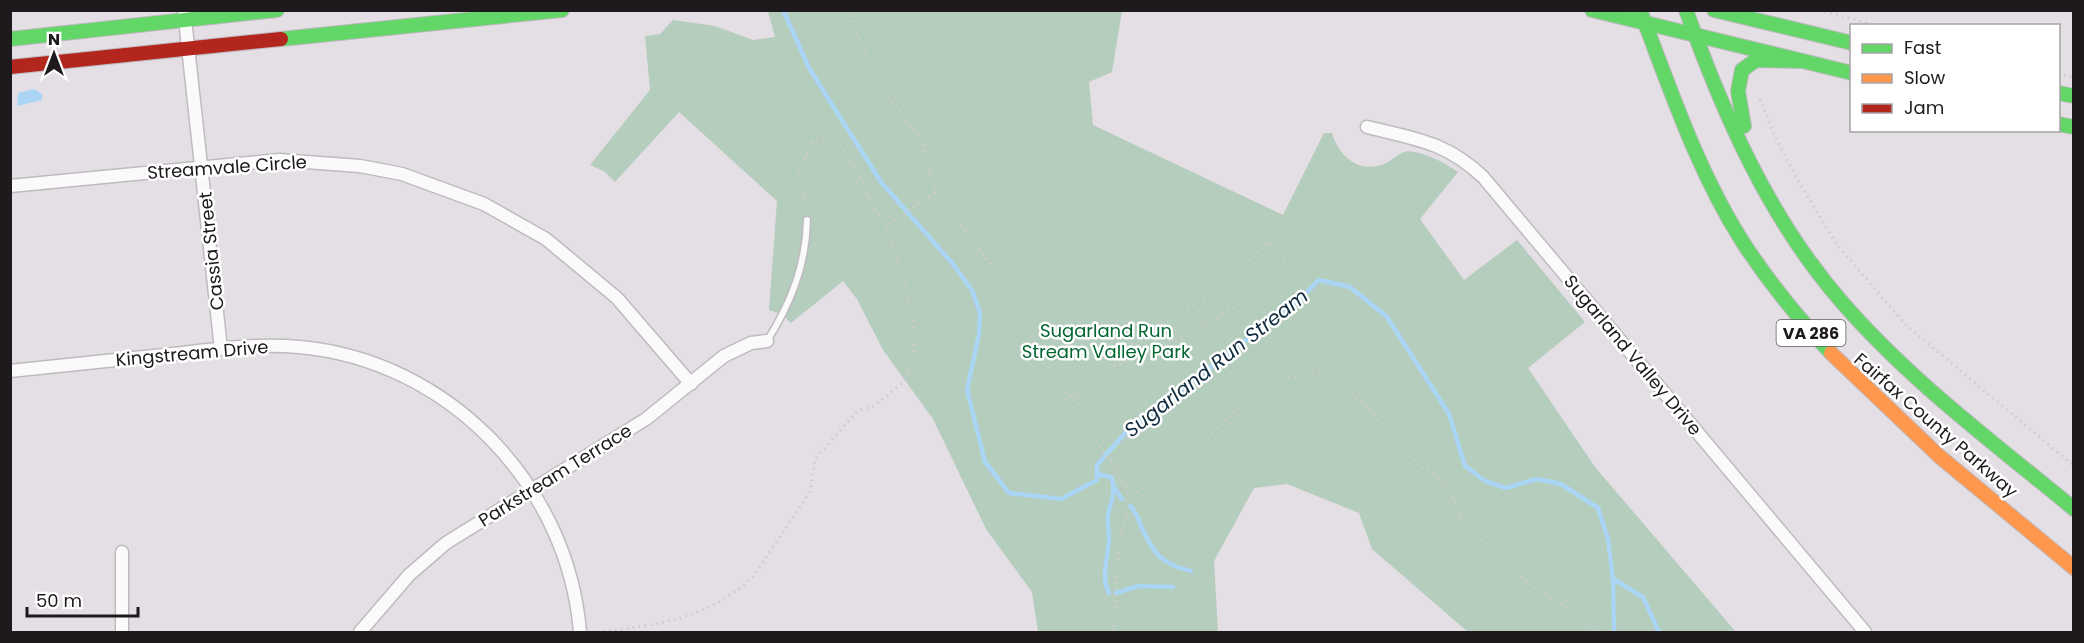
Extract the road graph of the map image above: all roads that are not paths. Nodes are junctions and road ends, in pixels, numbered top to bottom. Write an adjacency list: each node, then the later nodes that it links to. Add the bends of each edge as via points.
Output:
1 (277, 10): 6 (main road)
2 (562, 10): 11 (main road)
3 (1592, 10): 7 (main road)
4 (1686, 10): 8 (main road, Fairfax County Parkway / VA 286)
5 (1714, 10): 10 (main road)
6 (185, 15): 9 (main road); 11 (street, Cassia Street)
7 (1642, 17): 8 (main road); 27 (main road, Fairfax County Parkway / VA 286, via 1719,200 1788,306 1857,383)
8 (1695, 36): 12 (main road); 17 (main road, Fairfax County Parkway / VA 286)
9 (10, 39)
10 (1850, 43)
11 (189, 48): 13 (main road); 16 (street, Cassia Street)
12 (1802, 61): 14 (main road); 17 (main road, via 1756,60 1742,70 1740,105)
13 (10, 67)
14 (1850, 73)
15 (1367, 127): 31 (street, Sugarland Valley Drive, via 1444,147 1483,177)
16 (201, 166): 18 (street, Streamvale Circle); 21 (street, Cassia Street); 23 (street, Streamvale Circle, via 279,160 360,166 422,180 484,204 546,239 596,278)
17 (1761, 183): 25 (main road, Fairfax County Parkway / VA 286, via 1809,260 1870,333 1936,395)
18 (10, 186)
19 (807, 220): 20 (lane, via 806,249 798,279 785,313)
20 (767, 341): 23 (street, Parkstream Terrace, via 736,348)
21 (221, 349): 22 (street, Kingstream Drive); 24 (street, Kingstream Drive, via 264,346 336,352 411,380 440,396 486,433)
22 (10, 371)
23 (691, 384): 24 (street, Parkstream Terrace, via 646,419)
24 (532, 490): 29 (street, Parkstream Terrace, via 427,556); 30 (street, Kingstream Drive, via 561,546 573,583)
25 (2073, 508)
26 (122, 552): 28 (street)
27 (2073, 568)
28 (122, 633)
29 (360, 633)
30 (580, 633)
31 (1865, 633)

